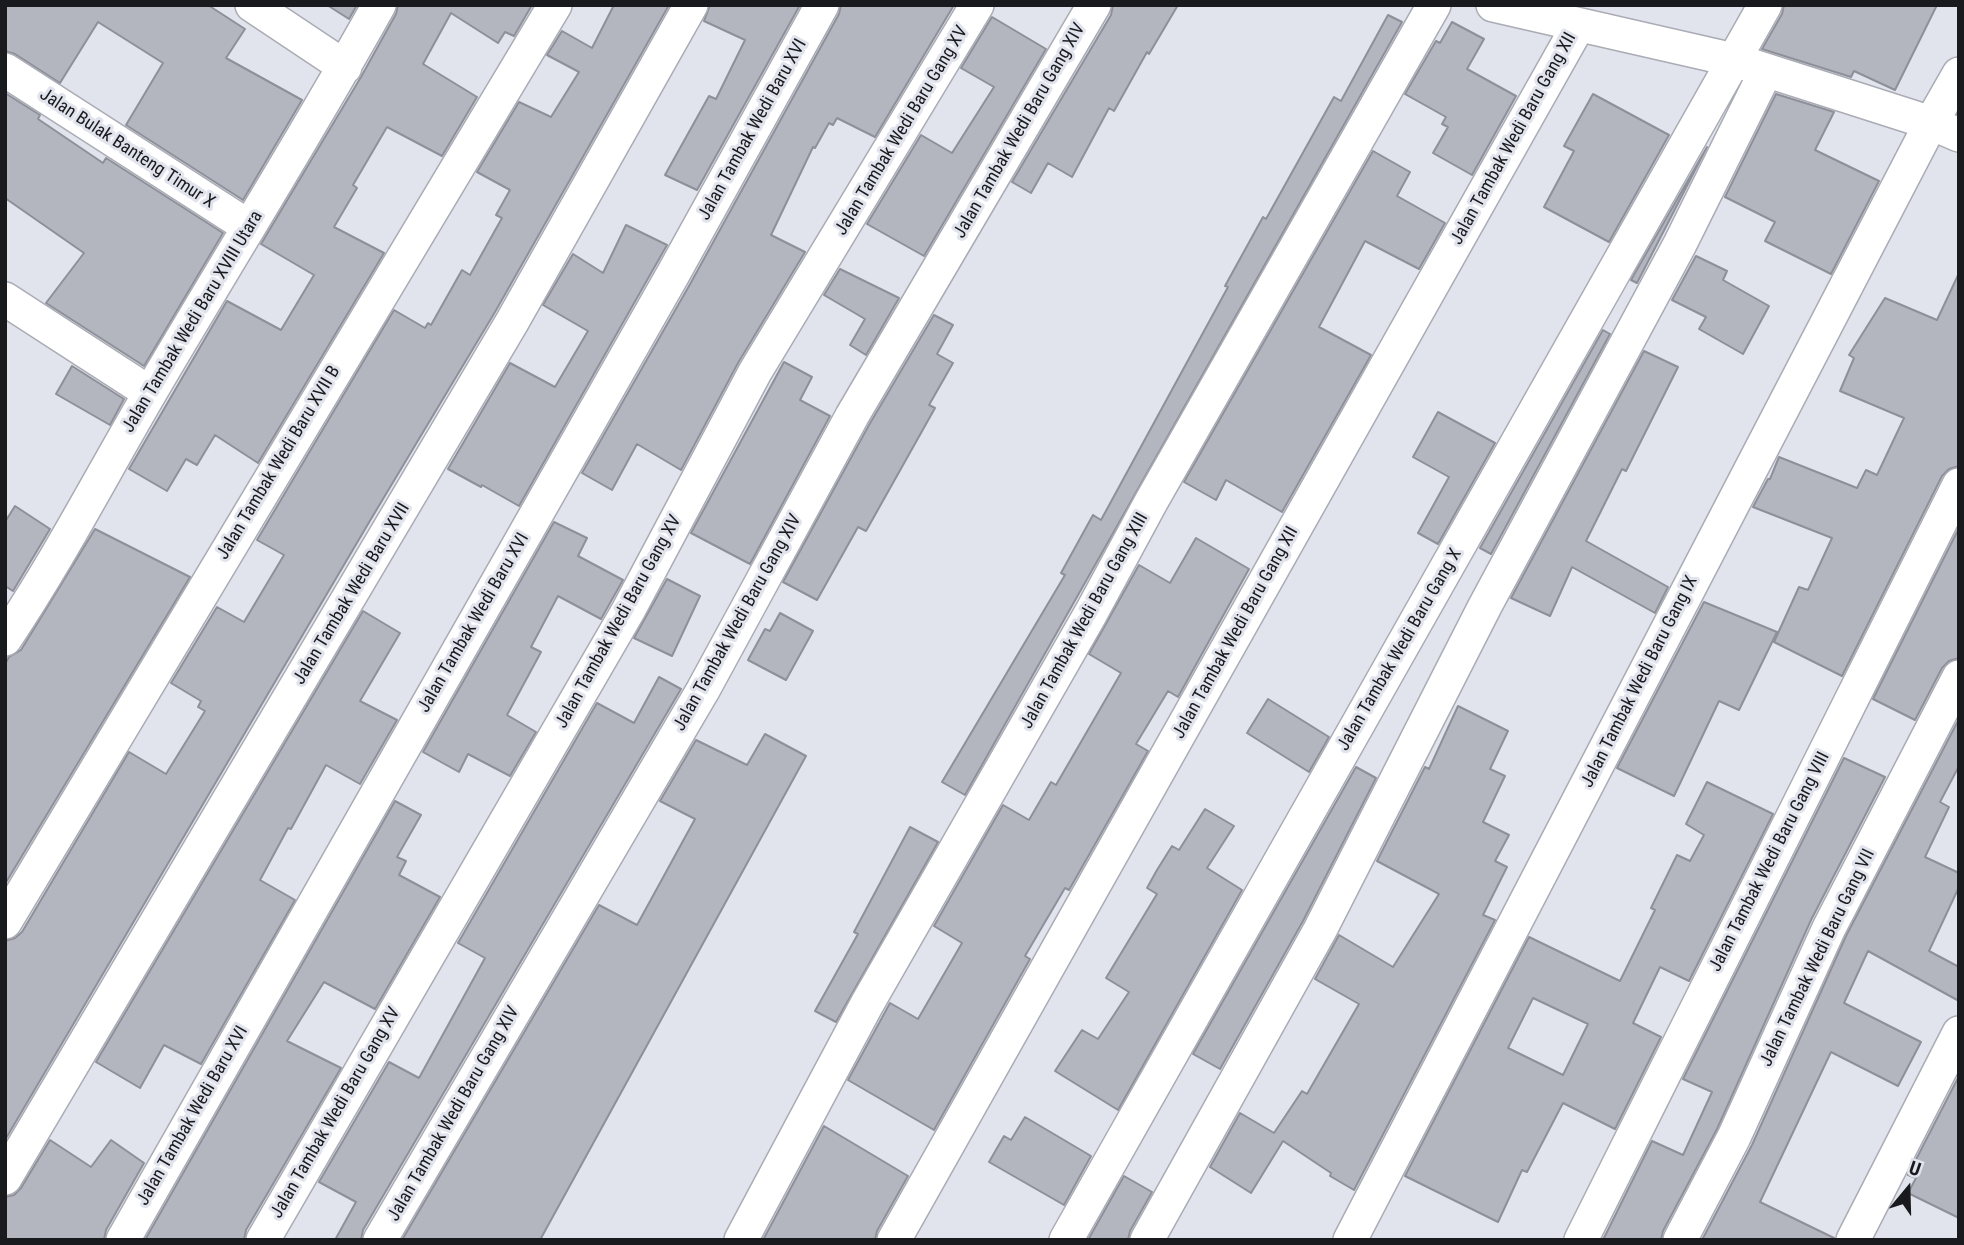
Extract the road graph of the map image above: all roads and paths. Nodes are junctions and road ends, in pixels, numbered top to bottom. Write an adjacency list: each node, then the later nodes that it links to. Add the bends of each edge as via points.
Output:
1 (251, 5): 13 (street)
2 (379, 5): 13 (street, Jalan Tambak Wedi Baru XVIII Utara)
3 (555, 5): 25 (street, Jalan Tambak Wedi Baru XVII B)
4 (691, 5): 27 (street, Jalan Tambak Wedi Baru XVII, via 512,322)
5 (822, 5): 28 (street, Jalan Tambak Wedi Baru XVI)
6 (977, 5): 29 (street, Jalan Tambak Wedi Baru Gang XV, via 755,372 628,611)
7 (1094, 5): 30 (street, Jalan Tambak Wedi Baru Gang XIV, via 852,416 703,690)
8 (1434, 5): 31 (street, Jalan Tambak Wedi Baru Gang XIII, via 867,1003)
9 (1493, 5): 11 (street)
10 (1765, 5): 12 (street, Jalan Tambak Wedi Baru Gang X)
11 (1578, 26): 12 (street); 32 (street, Jalan Tambak Wedi Baru Gang XII)
12 (1734, 60): 15 (street); 33 (street, Jalan Tambak Wedi Baru Gang X)
13 (345, 67): 18 (street, Jalan Tambak Wedi Baru XVIII Utara)
14 (5, 70): 18 (street, Jalan Bulak Banteng Timur X)
15 (1766, 71): 17 (street); 34 (street, via 1320,930)
16 (1959, 74): 17 (street, Jalan Tambak Wedi Baru Gang IX)
17 (1945, 129): 35 (street, Jalan Tambak Wedi Baru Gang IX)
18 (249, 227): 20 (street, Jalan Tambak Wedi Baru XVIII Utara)
19 (5, 299): 20 (street)
20 (150, 393): 22 (street, Jalan Tambak Wedi Baru XVIII Utara)
21 (1959, 485): 36 (street, Jalan Tambak Wedi Baru Gang VIII)
22 (17, 597): 23 (street, Jalan Tambak Wedi Baru XVIII Utara)
23 (5, 639)
24 (1959, 677): 37 (street, Jalan Tambak Wedi Baru Gang VII, via 1829,928 1734,1137)
25 (5, 922)
26 (1959, 1033): 38 (street)
27 (5, 1178)
28 (123, 1240)
29 (263, 1240)
30 (380, 1240)
31 (741, 1240)
32 (894, 1240)
33 (1066, 1240)
34 (1147, 1240)
35 (1350, 1240)
36 (1581, 1240)
37 (1680, 1240)
38 (1853, 1240)

